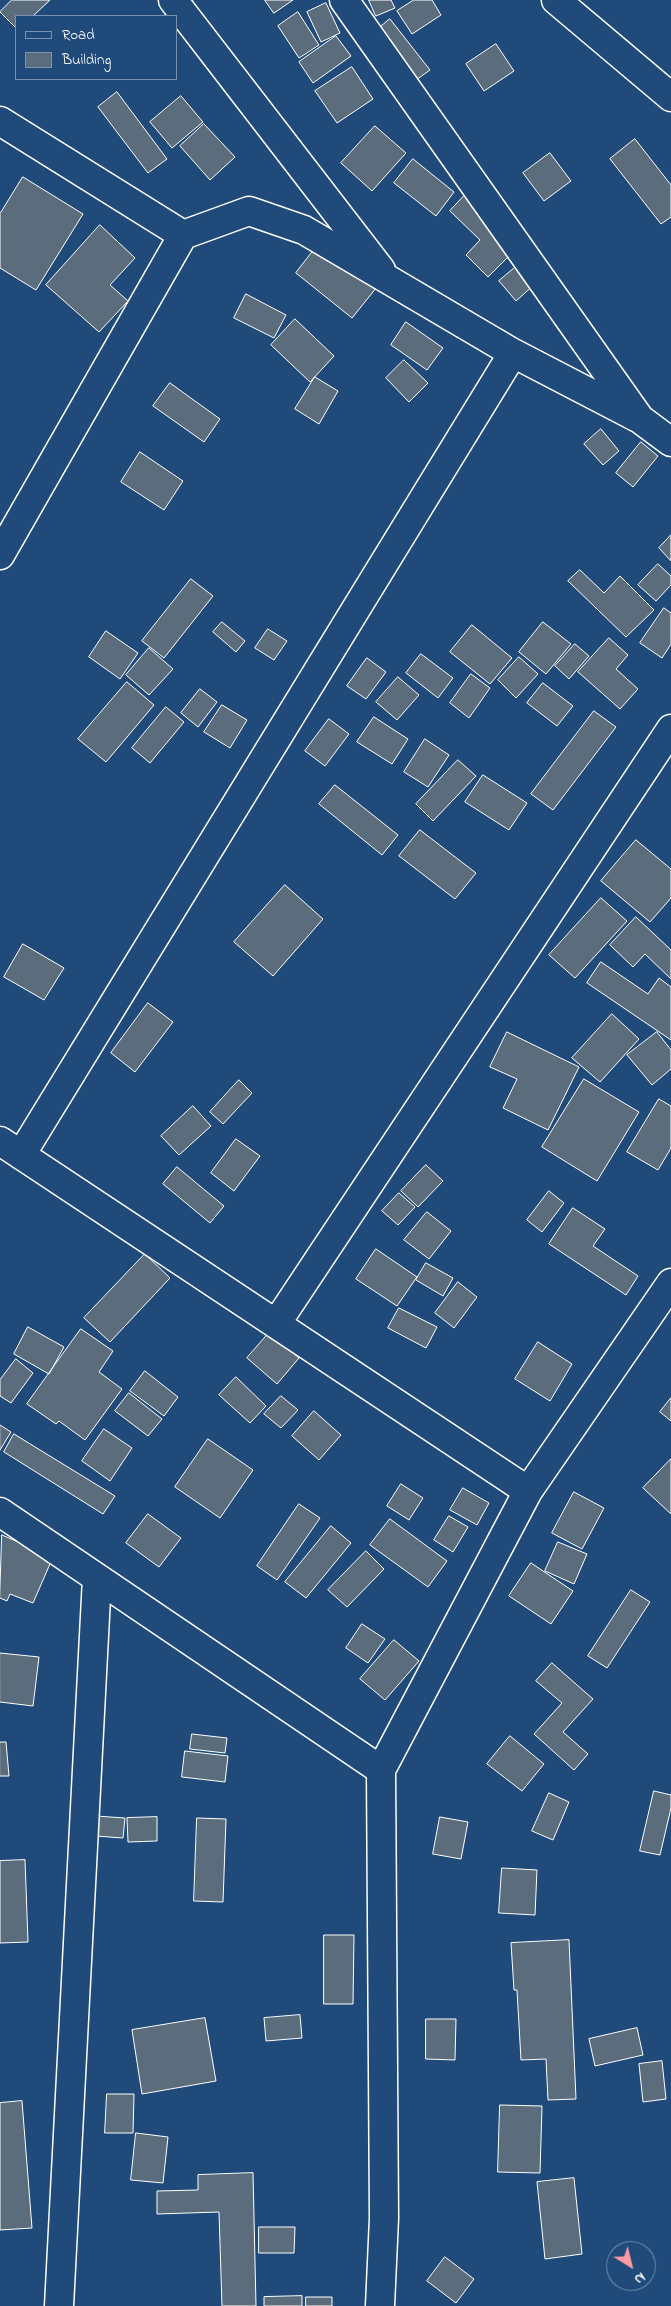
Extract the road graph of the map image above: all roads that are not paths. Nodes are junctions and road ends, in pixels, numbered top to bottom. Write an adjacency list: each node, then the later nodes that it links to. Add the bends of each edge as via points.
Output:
1 (173, 0): 9 (street)
2 (344, 0): 11 (street)
3 (556, 0): 5 (street)
4 (574, 0): 5 (street)
5 (590, 28): 6 (street)
6 (671, 97)
7 (0, 121): 8 (street)
8 (183, 235): 9 (street, via 248,211 304,230); 13 (street)
9 (389, 281): 10 (street)
10 (513, 353): 11 (street); 15 (street)
11 (640, 419): 12 (street)
12 (671, 442)
13 (0, 555)
14 (671, 729): 17 (street)
15 (10, 1148): 17 (street)
16 (671, 1284): 18 (street)
17 (276, 1324): 18 (street)
18 (528, 1492): 21 (street)
19 (0, 1512): 20 (street)
20 (97, 1578): 21 (street); 22 (street)
21 (381, 1770): 23 (street, via 384,2218)
22 (59, 2306)
23 (380, 2306)

